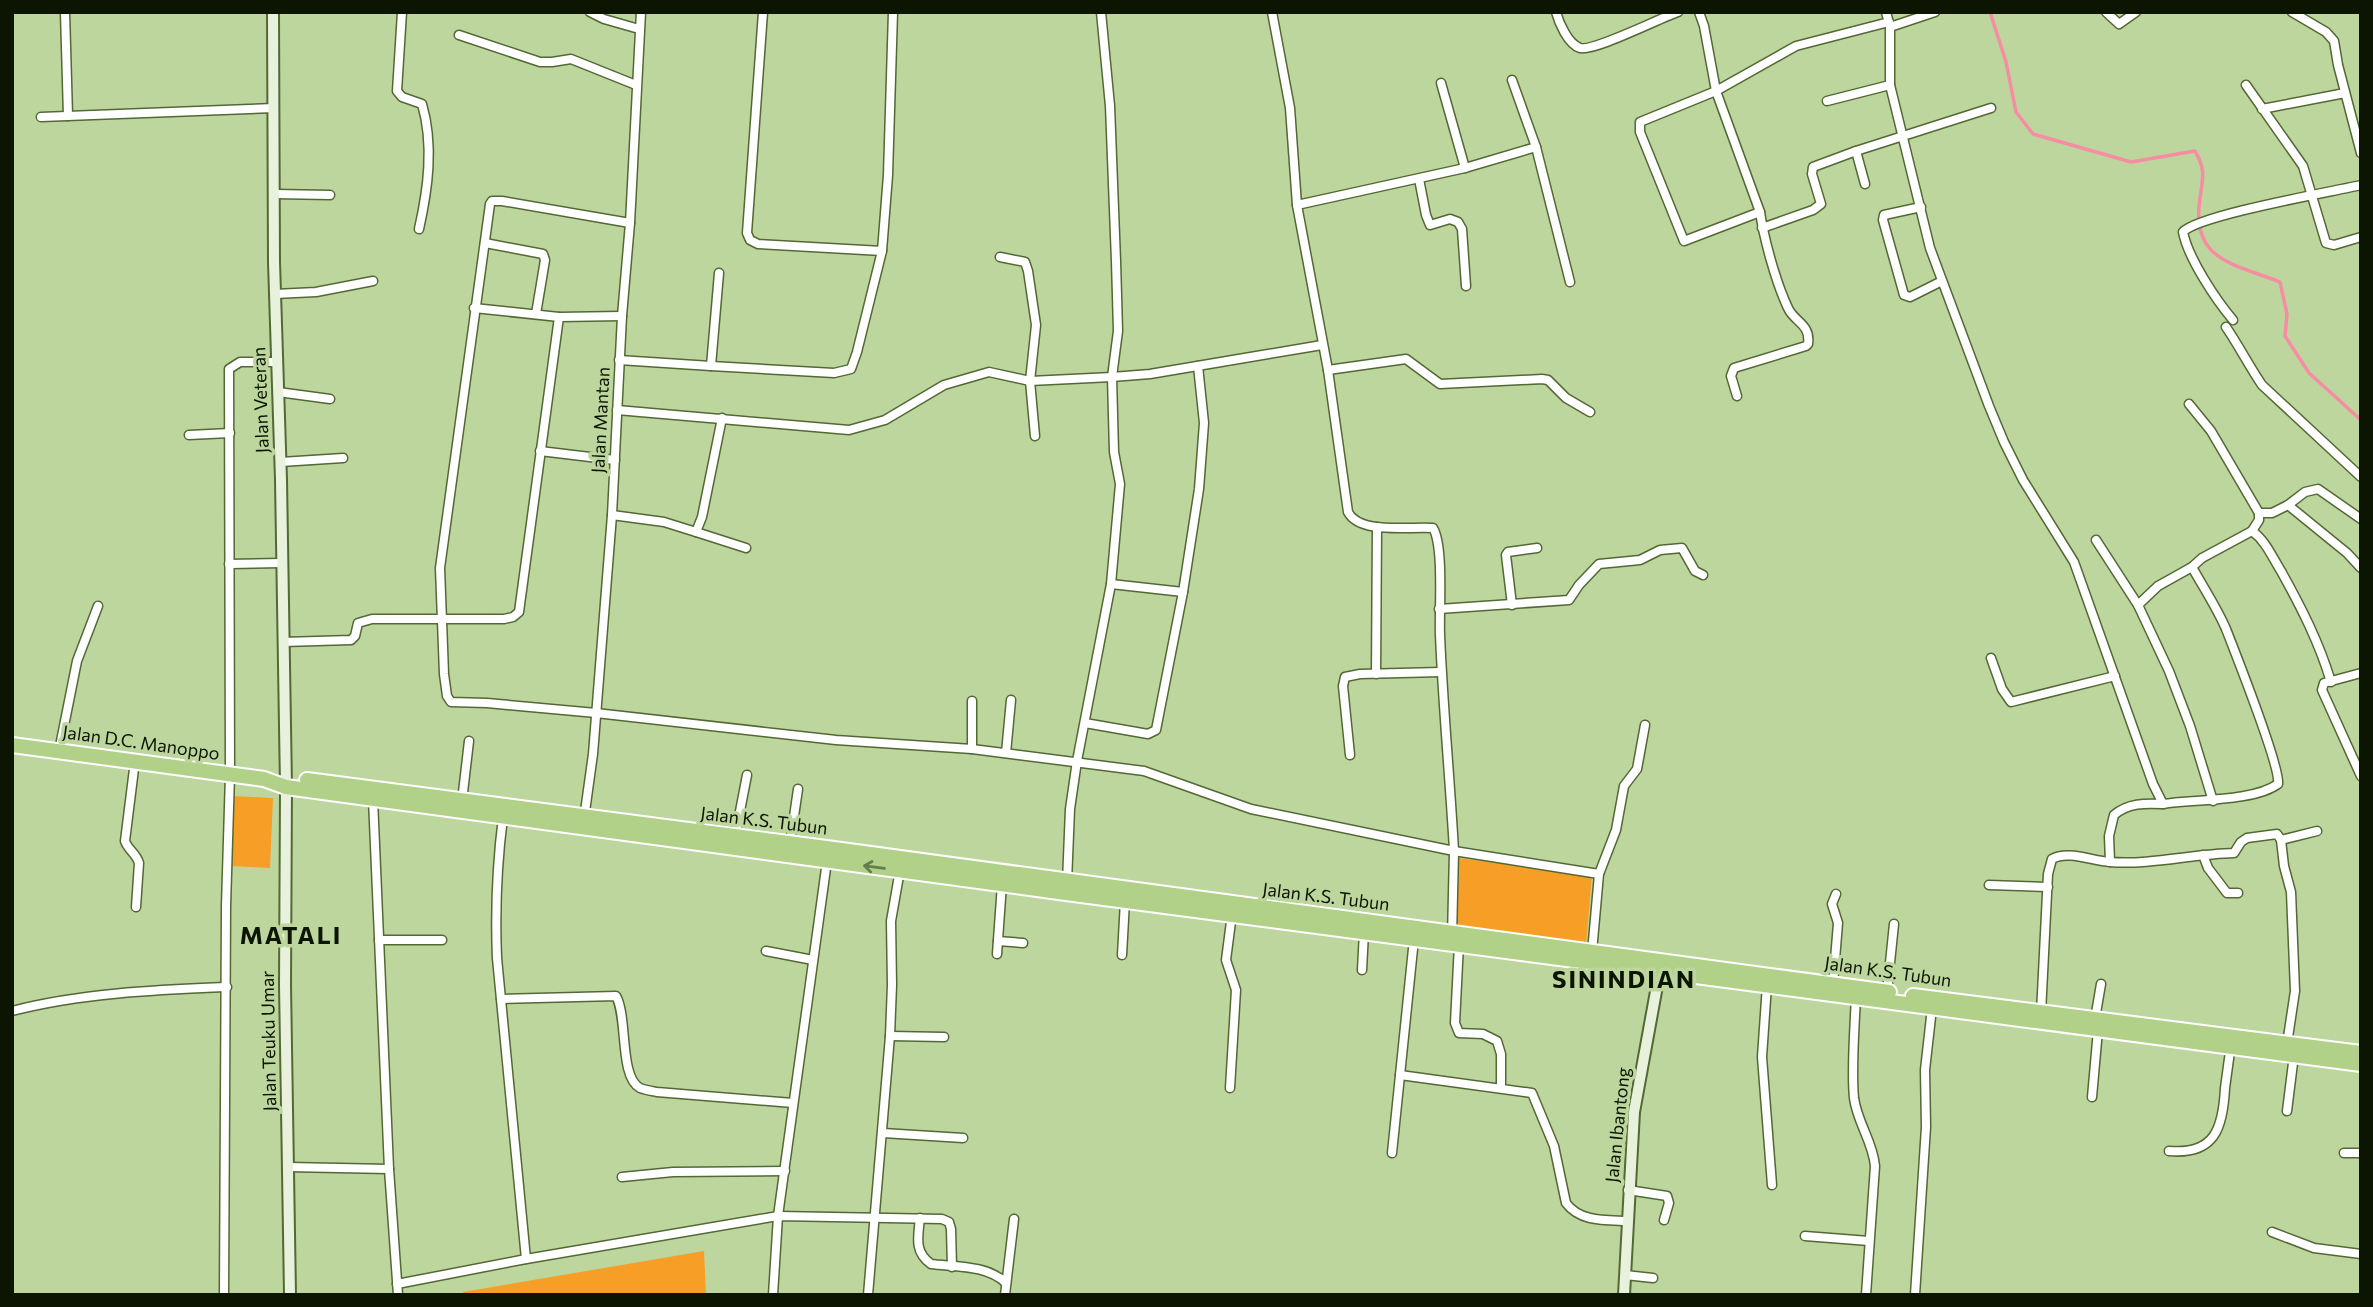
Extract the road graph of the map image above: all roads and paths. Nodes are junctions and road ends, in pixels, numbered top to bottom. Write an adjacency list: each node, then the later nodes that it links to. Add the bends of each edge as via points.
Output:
1 (65, 12): 34 (street)
2 (273, 12): 31 (street, Jalan Veteran)
3 (402, 12): 52 (street, via 397,91 422,104 428,146 428,185)
4 (590, 12): 21 (street)
5 (641, 12): 21 (street, Jalan Mantan)
6 (763, 12): 55 (street, via 747,227 750,240)
7 (893, 12): 55 (street)
8 (1101, 12): 75 (street, via 1116,261 1118,331)
9 (1272, 12): 47 (street, via 1290,108)
10 (1556, 12): 19 (street, via 1566,34 1581,48 1608,42)
11 (1647, 12): 19 (street)
12 (1678, 12): 19 (street)
13 (1699, 12): 28 (street)
14 (1886, 12): 20 (street)
15 (1935, 12): 20 (street)
16 (2106, 12): 17 (street, via 2119,24)
17 (2136, 12)
18 (2292, 12): 29 (street, via 2334,41)
19 (1650, 22)
20 (1889, 25): 26 (street); 28 (street, via 1796,46)
21 (639, 29): 25 (street, Jalan Mantan)
22 (459, 35): 25 (street, via 540,62 571,59)
23 (1512, 80): 37 (street)
24 (1441, 83): 40 (street)
25 (636, 85): 50 (street, Jalan Mantan)
26 (1890, 85): 30 (street); 36 (street)
27 (2246, 85): 33 (street)
28 (1716, 92): 49 (street); 49 (street, via 1640,122 1640,132 1684,241)
29 (2346, 93): 33 (street); 39 (street)
30 (1827, 101)
31 (275, 108): 34 (street); 44 (street, Jalan Veteran)
32 (1991, 108): 36 (street)
33 (2262, 109): 46 (street, via 2303,166)
34 (68, 116): 35 (street)
35 (41, 117)
36 (1903, 136): 38 (street); 48 (street)
37 (1536, 147): 40 (street); 60 (street)
38 (1856, 151): 42 (street); 51 (street, via 1813,167 1821,200 1818,207)
39 (2361, 153)
40 (1465, 168): 41 (street)
41 (1419, 179): 47 (street); 61 (street, via 1430,225 1450,219 1462,229)
42 (1865, 184)
43 (2361, 186): 46 (street)
44 (275, 194): 45 (street); 62 (street, Jalan Veteran)
45 (330, 195)
46 (2311, 195): 53 (street, via 2326,243); 67 (street, via 2209,218 2185,229 2184,238)
47 (1297, 205): 69 (street)
48 (1921, 207): 59 (street); 59 (street, via 1884,215 1883,220 1904,295 1910,297)
49 (1760, 212): 51 (street)
50 (631, 223): 54 (street, via 495,200 490,204); 65 (street, Jalan Mantan)
51 (1762, 228): 78 (street, via 1788,311 1805,326 1809,341 1734,368 1731,376)
52 (419, 229)
53 (2361, 237)
54 (485, 243): 63 (street); 64 (street, via 543,254)
55 (882, 251): 72 (street, via 851,369 834,373)
56 (1000, 257): 76 (street, via 1025,262 1028,271 1036,325)
57 (719, 273): 72 (street)
58 (373, 281): 62 (street)
59 (1942, 281): 119 (street, via 2004,442 2074,562)
60 (1570, 282)
61 (1466, 286)
62 (275, 294): 71 (street, Jalan Veteran)
63 (474, 308): 64 (street); 113 (street, via 442,551)
64 (536, 314): 66 (street)
65 (622, 316): 66 (street); 70 (street, Jalan Mantan)
66 (559, 317): 87 (street)
67 (2233, 320)
68 (2226, 327): 91 (street, via 2262,385)
69 (1322, 345): 73 (street); 74 (street)
70 (620, 360): 72 (street); 81 (street, Jalan Mantan)
71 (277, 362): 77 (street, Jalan Veteran); 84 (street, via 231,366)
72 (711, 366)
73 (1198, 366): 75 (street); 108 (street, via 1204,439)
74 (1328, 370): 82 (street, via 1406,359 1440,384 1542,379); 96 (street, via 1348,512 1359,524)
75 (1112, 377): 76 (street); 107 (street, via 1114,452 1121,484)
76 (1030, 381): 83 (street, via 989,372 971,377 936,389 900,412 858,429); 86 (street)
77 (278, 392): 79 (street); 90 (street, Jalan Veteran)
78 (1737, 396)
79 (330, 400)
80 (2189, 404): 93 (street, via 2211,430)
81 (617, 410): 83 (street); 89 (street, Jalan Mantan)
82 (1590, 412)
83 (722, 418): 98 (street)
84 (230, 433): 85 (street); 103 (street)
85 (190, 435)
86 (1035, 436)
87 (540, 451): 89 (street); 113 (street, via 519,612 504,619)
88 (343, 458): 90 (street)
89 (615, 460): 94 (street, Jalan Mantan)
90 (281, 462): 102 (street, Jalan Veteran)
91 (2361, 477)
92 (2288, 505): 93 (street); 95 (street, via 2318,489); 105 (street)
93 (2259, 513): 97 (street)
94 (612, 515): 98 (street); 123 (street, Jalan Mantan)
95 (2361, 519)
96 (1377, 527): 112 (street, via 1433,528 1439,553); 118 (street)
97 (2252, 531): 104 (street); 120 (street, via 2263,541 2301,607)
98 (696, 532): 100 (street)
99 (2096, 540): 109 (street)
100 (746, 548)
101 (1536, 548): 110 (street, via 1506,555)
102 (282, 563): 103 (street); 114 (street, Jalan Veteran)
103 (229, 564): 134 (street)
104 (2192, 567): 109 (street, via 2158,586); 141 (street, via 2226,630 2279,779 2264,791)
105 (2361, 568)
106 (1703, 575): 110 (street, via 1695,571 1682,548 1660,550 1640,560 1599,564 1569,600)
107 (1111, 584): 108 (street); 124 (street)
108 (1183, 592): 124 (street, via 1155,732)
109 (2138, 604): 141 (street, via 2190,726)
110 (1512, 605): 112 (street)
111 (99, 606): 129 (street, via 77,661)
112 (1438, 608): 116 (street)
113 (440, 617): 114 (street, via 364,620 351,640); 123 (street, via 451,702)
114 (283, 642): 137 (street, Jalan Veteran)
115 (1991, 658): 119 (street, via 2011,702)
116 (1441, 672): 118 (street); 149 (street)
117 (2361, 673): 120 (street)
118 (1376, 674): 131 (street, via 1345,677)
119 (2115, 676): 142 (street)
120 (2331, 682): 136 (street, via 2323,684 2322,690)
121 (972, 701): 128 (street)
122 (1010, 701): 130 (street)
123 (596, 713): 128 (street, via 836,740); 144 (street, Jalan Mantan)
124 (1085, 723): 133 (street)
125 (1645, 725): 154 (street, via 1637,769 1624,786 1616,830)
126 (469, 741): 140 (street)
127 (12, 745): 129 (highway, Jalan D.C. Manoppo)
128 (972, 749): 130 (street)
129 (66, 752): 132 (highway, Jalan D.C. Manoppo)
130 (1006, 753): 133 (street)
131 (1350, 755)
132 (135, 761): 134 (highway, Jalan D.C. Manoppo); 162 (street, via 125,841 139,863)
133 (1077, 761): 149 (street, via 1144,771 1251,808); 157 (street)
134 (230, 774): 137 (highway, Jalan D.C. Manoppo); 182 (street)
135 (747, 775): 146 (street)
136 (2361, 776)
137 (286, 783): 139 (highway, Jalan K.S. Tubun); 140 (highway, Jalan K.S. Tubun); 209 (street, Jalan Teuku Umar)
138 (798, 789): 148 (street)
139 (373, 799): 143 (highway, Jalan K.S. Tubun); 167 (street)
140 (462, 801): 144 (highway, Jalan K.S. Tubun)
141 (2213, 801): 142 (street)
142 (2162, 804): 152 (street, via 2130,806 2114,815)
143 (503, 817): 144 (highway, Jalan K.S. Tubun); 186 (street, via 495,912)
144 (584, 823): 146 (highway, Jalan K.S. Tubun); 151 (highway, Jalan K.S. Tubun)
145 (2317, 831): 147 (street)
146 (735, 837): 148 (highway, Jalan K.S. Tubun)
147 (2281, 839): 150 (street, via 2277,834 2257,835 2241,842 2234,853); 194 (street, via 2291,892 2295,981)
148 (790, 844): 157 (highway, Jalan K.S. Tubun)
149 (1454, 851): 154 (street); 169 (street)
150 (2203, 855): 152 (street); 159 (street, via 2227,892)
151 (827, 861): 153 (highway, Jalan K.S. Tubun, one-way to 151); 176 (street)
152 (2110, 862): 158 (street, via 2056,857 2049,865)
153 (900, 870): 155 (highway, Jalan K.S. Tubun); 191 (street, via 891,922)
154 (1599, 874): 173 (street)
155 (1002, 884): 157 (highway, Jalan K.S. Tubun); 170 (street)
156 (1989, 885): 158 (street)
157 (1066, 887): 161 (highway, Jalan K.S. Tubun); 169 (highway, Jalan K.S. Tubun)
158 (2048, 887): 189 (street)
159 (2238, 893)
160 (1836, 894): 183 (street, via 1832,902 1838,923)
161 (1125, 901): 163 (highway, Jalan K.S. Tubun); 175 (street)
162 (136, 907)
163 (1232, 914): 165 (highway, Jalan K.S. Tubun); 198 (street, via 1226,960 1236,990)
164 (1894, 924): 185 (street)
165 (1364, 932): 166 (highway, Jalan K.S. Tubun); 178 (street)
166 (1414, 939): 169 (highway, Jalan K.S. Tubun); 197 (street)
167 (379, 940): 168 (street); 210 (street)
168 (442, 940)
169 (1454, 940): 173 (highway, Jalan K.S. Tubun); 177 (highway, Jalan K.S. Tubun); 199 (street, via 1455,1023 1460,1033 1483,1034 1497,1041)
170 (998, 941): 171 (street); 174 (street)
171 (1023, 943)
172 (766, 951): 176 (street)
173 (1592, 952): 177 (highway, Jalan K.S. Tubun)
174 (998, 954)
175 (1122, 955)
176 (813, 960): 201 (street)
177 (1660, 966): 180 (highway, Jalan K.S. Tubun); 181 (highway, Jalan K.S. Tubun); 214 (street, Jalan Ibantong, via 1634,1112)
178 (1362, 970)
179 (2101, 984): 190 (street)
180 (1767, 985): 181 (highway, Jalan K.S. Tubun); 213 (street, via 1762,1057)
181 (1813, 986): 183 (highway, Jalan K.S. Tubun)
182 (227, 987): 188 (street, via 106,996); 231 (street)
183 (1833, 987): 184 (highway, Jalan K.S. Tubun)
184 (1856, 992): 185 (highway, Jalan K.S. Tubun); 187 (highway, Jalan K.S. Tubun); 223 (street, via 1854,1098 1875,1166)
185 (1887, 992): 189 (highway, Jalan K.S. Tubun)
186 (501, 999): 201 (street, via 616,996 631,1077 638,1087); 225 (street)
187 (1932, 1008): 189 (highway, Jalan K.S. Tubun); 239 (street)
188 (12, 1011)
189 (2041, 1018): 190 (highway, Jalan K.S. Tubun)
190 (2097, 1025): 193 (highway, Jalan K.S. Tubun); 200 (street)
191 (890, 1036): 192 (street); 203 (street)
192 (944, 1037)
193 (2232, 1043): 194 (highway, Jalan K.S. Tubun); 205 (street, via 2224,1111 2215,1134 2196,1150)
194 (2290, 1050): 195 (highway, Jalan K.S. Tubun); 196 (highway, Jalan K.S. Tubun); 202 (street)
195 (2361, 1053)
196 (2361, 1064)
197 (1400, 1075): 199 (street); 206 (street)
198 (1230, 1088)
199 (1501, 1088): 220 (street, via 1527,1091 1536,1098 1554,1146 1566,1203 1572,1210 1587,1218)
200 (2092, 1097)
201 (793, 1103): 211 (street)
202 (2287, 1111)
203 (883, 1133): 204 (street); 216 (street)
204 (963, 1138)
205 (2169, 1151)
206 (1392, 1153)
207 (2344, 1153): 208 (street)
208 (2361, 1153)
209 (288, 1167): 210 (street); 232 (street, Jalan Teuku Umar)
210 (389, 1169): 230 (street)
211 (785, 1171): 212 (street); 215 (street)
212 (622, 1177)
213 (1772, 1185)
214 (1628, 1191): 219 (street, via 1667,1196); 220 (street, Jalan Ibantong)
215 (778, 1216): 216 (street); 225 (street); 234 (street)
216 (875, 1217): 217 (street); 235 (street)
217 (920, 1218): 226 (street, via 920,1252 931,1264); 226 (street, via 949,1222)
218 (1014, 1219): 229 (street)
219 (1664, 1220)
220 (1627, 1221): 227 (street, Jalan Ibantong)
221 (2272, 1232): 224 (street, via 2314,1248)
222 (1805, 1236): 223 (street)
223 (1869, 1241): 238 (street)
224 (2361, 1254)
225 (526, 1259): 230 (street)
226 (952, 1267): 229 (street, via 983,1269)
227 (1625, 1275): 228 (street); 237 (street, Jalan Ibantong)
228 (1653, 1278)
229 (1006, 1283): 236 (street)
230 (397, 1284): 233 (street)
231 (224, 1295)
232 (290, 1295)
233 (398, 1295)
234 (773, 1295)
235 (868, 1295)
236 (1005, 1295)
237 (1624, 1295)
238 (1866, 1295)
239 (1915, 1295)

